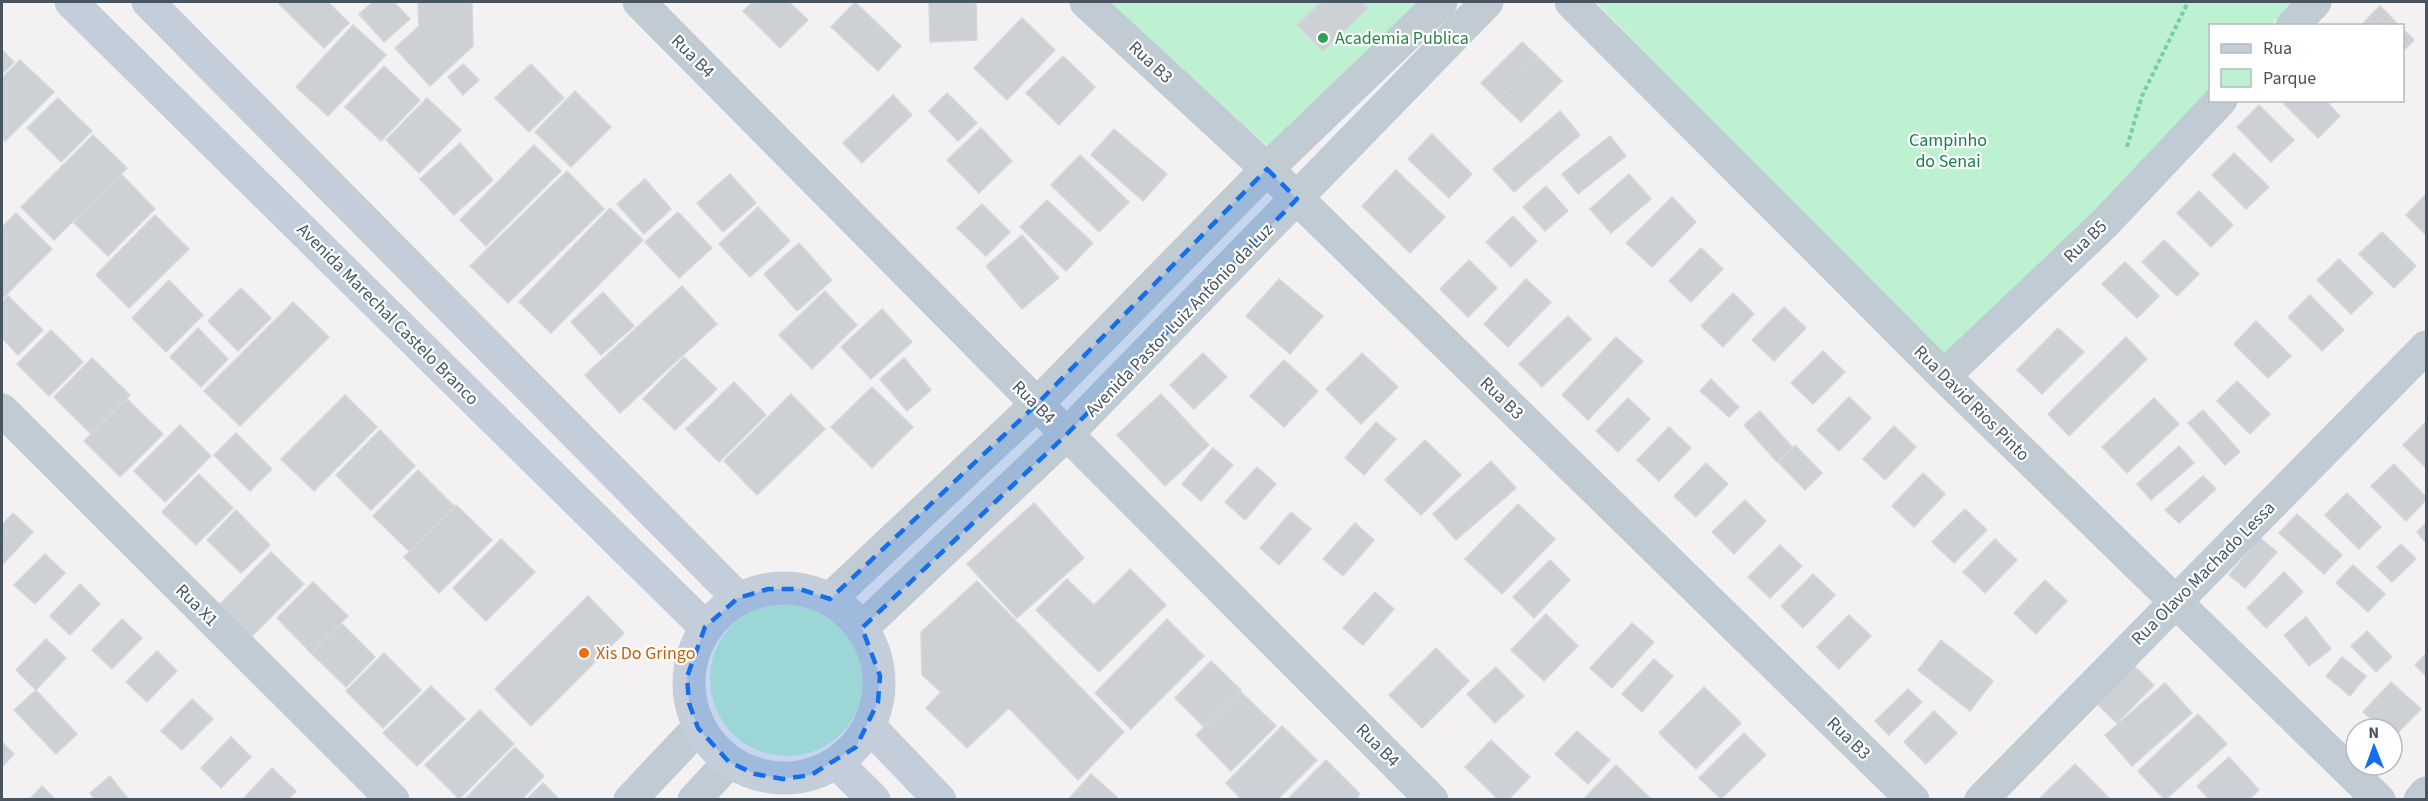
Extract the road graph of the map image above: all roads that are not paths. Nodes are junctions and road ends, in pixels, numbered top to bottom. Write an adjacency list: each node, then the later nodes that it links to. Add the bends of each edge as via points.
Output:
1 (71, 2): 21 (main road, Avenida Marechal Castelo Branco)
2 (148, 2): 18 (main road)
3 (639, 2): 15 (street, Rua B4)
4 (1086, 2): 11 (street, Rua B3)
5 (1441, 2): 11 (street)
6 (1487, 2): 12 (street, Avenida Pastor Luiz Antônio da Luz)
7 (1571, 2): 14 (street, Rua David Rios Pinto)
8 (2315, 2): 9 (street)
9 (2294, 24)
10 (2219, 102): 14 (street, Rua B5, via 2104,224)
11 (1267, 169): 12 (street, Rua B3); 15 (street)
12 (1297, 199): 17 (street, Avenida Pastor Luiz Antônio da Luz); 34 (street, Rua B3)
13 (2427, 347): 20 (street, Rua Olavo Machado Lessa)
14 (1944, 376): 20 (street, Rua David Rios Pinto)
15 (1037, 404): 17 (street, Rua B4); 19 (street)
16 (2, 410): 28 (street, Rua X1)
17 (1067, 434): 22 (street, Avenida Pastor Luiz Antônio da Luz); 33 (street, Rua B4)
18 (738, 598): 19 (main road, via 768,588 789,588); 21 (main road)
19 (830, 599): 22 (main road)
20 (2175, 602): 35 (street, Rua Olavo Machado Lessa); 36 (street, Rua David Rios Pinto)
21 (705, 627): 24 (main road, via 693,651 687,677 689,703)
22 (862, 628): 23 (main road, via 874,651 880,676 878,702)
23 (869, 726): 26 (main road, via 856,747); 32 (main road)
24 (698, 728): 25 (main road); 29 (street)
25 (729, 762): 26 (main road, via 755,774 783,778 811,775); 30 (street)
26 (837, 763): 31 (main road)
27 (2427, 793): 37 (street)
28 (393, 800)
29 (630, 800)
30 (694, 800)
31 (873, 800)
32 (940, 800)
33 (1432, 800)
34 (1913, 800)
35 (1981, 800)
36 (2379, 800)
37 (2420, 800)

